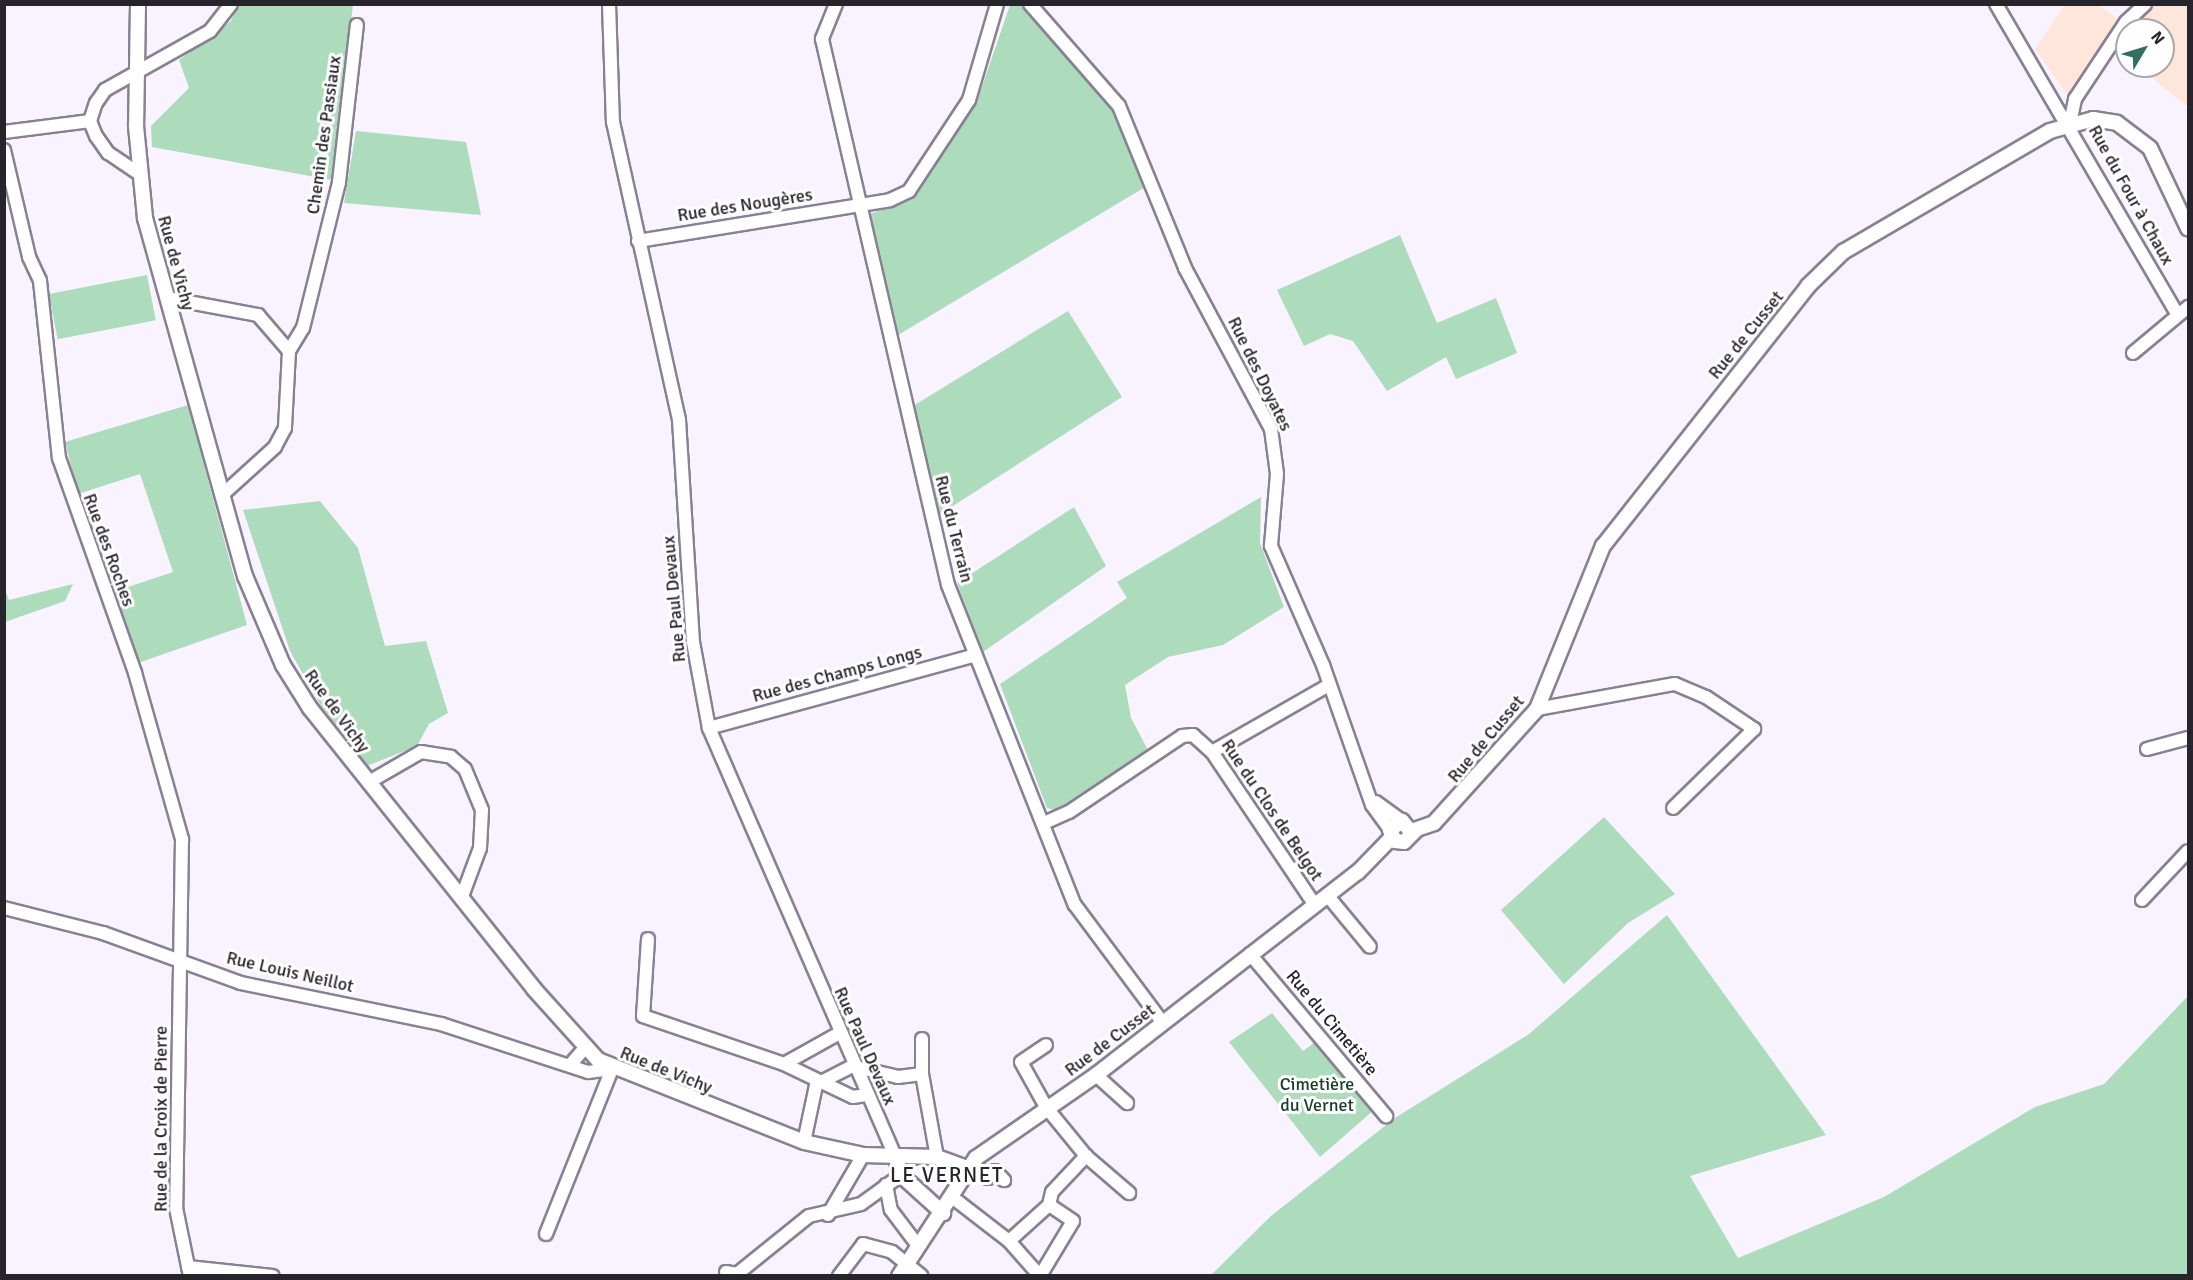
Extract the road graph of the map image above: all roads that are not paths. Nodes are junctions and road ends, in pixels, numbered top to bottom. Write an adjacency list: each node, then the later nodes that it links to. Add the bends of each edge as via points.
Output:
1 (138, 4): 10 (street, Rue de Vichy)
2 (231, 4): 10 (street, via 210,31)
3 (609, 4): 18 (street, Rue Paul Devaux, via 613,122)
4 (836, 4): 16 (street, Rue du Terrain, via 822,39)
5 (997, 4): 16 (street, Rue des Nougères, via 979,78 925,172 909,191)
6 (1029, 4): 26 (street, Rue des Doyates, via 1119,106 1185,268 1271,429 1277,474 1271,546)
7 (1996, 4): 12 (street, Rue du Four à Chaux)
8 (2145, 4): 12 (street, via 2126,22 2075,99)
9 (357, 26): 22 (street, Chemin des Passiaux, via 339,182 303,328)
10 (137, 70): 11 (street, via 105,90); 15 (street, Rue de Vichy)
11 (90, 121): 13 (street); 15 (street, via 108,153)
12 (2070, 123): 17 (street, Rue de Cusset, via 2093,119 2134,132 2164,170); 21 (street, Rue du Four à Chaux); 27 (street, Rue de Cusset, via 1874,230 1809,286 1603,546)
13 (4, 132)
14 (4, 150): 47 (street, Rue des Roches, via 40,282 59,458 135,673 182,839)
15 (138, 173): 19 (street, Rue de Vichy)
16 (857, 205): 18 (street, Rue des Nougères); 25 (street, Rue du Terrain, via 948,585)
17 (2188, 228)
18 (638, 241): 28 (street, Rue Paul Devaux, via 679,420 693,642)
19 (167, 298): 22 (street, via 258,315); 24 (street, Rue de Vichy)
20 (2188, 307): 21 (street)
21 (2178, 315): 23 (street)
22 (289, 351): 24 (street, via 285,428 275,447)
23 (2133, 353)
24 (222, 495): 32 (street, Rue de Vichy, via 245,576 282,665)
25 (975, 655): 28 (street, Rue des Champs Longs); 35 (street, Rue du Terrain)
26 (1329, 685): 31 (street); 33 (street, Rue des Doyates)
27 (1537, 709): 34 (street, via 1675,684 1706,697 1754,729); 36 (street, Rue de Cusset, via 1447,810)
28 (709, 728): 49 (street, Rue Paul Devaux)
29 (2188, 738): 30 (street)
30 (2147, 749)
31 (1212, 752): 35 (street, Rue du Clos de Belgot, via 1193,735 1182,736 1069,812); 42 (street, Rue du Clos de Belgot)
32 (369, 782): 40 (street, Rue de Vichy); 40 (street, via 421,752 451,758 465,769 482,810 480,848)
33 (1369, 794): 36 (street, Rue des Doyates, via 1384,812); 37 (street, Rue des Doyates)
34 (1673, 808)
35 (1044, 823): 48 (street, Rue du Terrain, via 1075,905)
36 (1407, 825): 37 (street); 37 (street)
37 (1394, 837): 39 (street, Rue de Cusset)
38 (2188, 850): 41 (street)
39 (1327, 895): 42 (street, Rue de Cusset); 45 (street)
40 (461, 899): 52 (street, Rue de Vichy)
41 (2142, 900)
42 (1314, 904): 46 (street, Rue de Cusset)
43 (4, 908): 47 (street, Rue Louis Neillot, via 103,933)
44 (648, 939): 53 (street, via 643,1016)
45 (1370, 947)
46 (1250, 954): 48 (street, Rue de Cusset); 63 (street, Rue du Cimetière)
47 (179, 961): 54 (street, Rue Louis Neillot, via 241,983 441,1024); 82 (street, Rue de la Croix de Pierre, via 176,1208)
48 (1163, 1023): 58 (street, Rue de Cusset)
49 (838, 1034): 53 (street); 55 (street, Rue Paul Devaux)
50 (922, 1039): 57 (street)
51 (1046, 1045): 62 (street, via 1021,1062)
52 (585, 1048): 54 (street); 56 (street, Rue de Vichy)
53 (784, 1064): 59 (street)
54 (570, 1065): 56 (street, Rue Louis Neillot, via 588,1072)
55 (852, 1066): 57 (street, via 898,1077); 59 (street); 60 (street, Rue Paul Devaux)
56 (612, 1070): 64 (street, Rue de Vichy); 78 (street)
57 (922, 1074): 67 (street)
58 (1096, 1075): 61 (street); 62 (street, Rue de Cusset)
59 (819, 1082): 60 (street, via 853,1097); 64 (street)
60 (866, 1095): 68 (street, Rue Paul Devaux)
61 (1127, 1103)
62 (1046, 1107): 66 (street); 69 (street, Rue de Cusset)
63 (1386, 1116)
64 (804, 1142): 65 (street, Rue de Vichy)
65 (863, 1155): 68 (street, Rue de Vichy); 77 (street)
66 (1086, 1156): 73 (street); 75 (street, via 1052,1192)
67 (937, 1157): 68 (street, Rue de Vichy); 69 (street)
68 (896, 1158): 70 (street)
69 (970, 1166): 71 (street, via 988,1178 994,1171); 74 (street)
70 (902, 1175): 72 (street); 76 (street)
71 (1004, 1180)
72 (886, 1185): 77 (street, via 861,1204); 80 (street, via 891,1210)
73 (1130, 1193)
74 (952, 1197): 76 (street); 79 (street)
75 (1049, 1205): 79 (street); 88 (street, via 1073,1221)
76 (943, 1214): 80 (street)
77 (828, 1215): 83 (street, via 809,1216 737,1274)
78 (546, 1234)
79 (1009, 1241): 88 (street)
80 (919, 1247): 81 (street)
81 (908, 1261): 85 (street, via 863,1244); 86 (street); 87 (street)
82 (189, 1271): 84 (street)
83 (726, 1272)
84 (273, 1275)
85 (839, 1275)
86 (899, 1275)
87 (922, 1275)
88 (1040, 1275)

